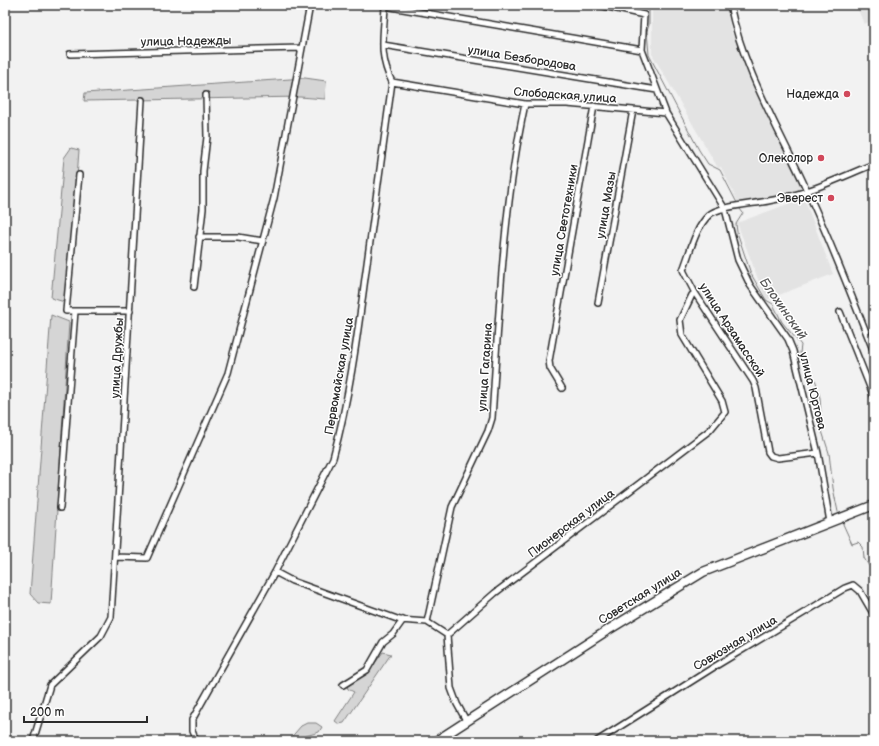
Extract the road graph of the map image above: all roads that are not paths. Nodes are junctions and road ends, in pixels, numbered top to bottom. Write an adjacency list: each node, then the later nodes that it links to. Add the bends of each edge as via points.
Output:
1 (310, 5): 6 (street)
2 (385, 5): 5 (street); 7 (street)
3 (599, 5): 7 (street, via 644,14)
4 (730, 5): 19 (street, via 739,44)
5 (383, 45): 9 (street, via 385,68); 10 (street, улица Безбородова)
6 (302, 48): 8 (street, улица Надежды); 22 (street, via 274,198)
7 (642, 50): 10 (street, улица Юртова)
8 (70, 54)
9 (392, 82): 13 (street, Слободская улица); 37 (street, Первомайская улица, via 356,343 338,441 333,458)
10 (657, 90): 16 (street, улица Юртова)
11 (206, 95): 21 (street, via 207,137)
12 (142, 100): 27 (street, улица Дружбы)
13 (524, 104): 14 (street, Слободская улица); 40 (street, улица Гагарина, via 510,194 499,303 492,418 452,507)
14 (594, 106): 15 (street, Слободская улица); 30 (street, улица Светотехники, via 549,361 550,368)
15 (633, 110): 16 (street, Слободская улица); 25 (street, улица Мазы)
16 (666, 113): 20 (street, улица Юртова)
17 (874, 164): 19 (street, улица Арзамасской)
18 (79, 175): 26 (street, via 66,311)
19 (808, 191): 20 (street, улица Арзамасской); 29 (street)
20 (725, 209): 24 (street, улица Арзамасской, via 710,213 702,223 683,270); 32 (street, улица Юртова, via 738,260 750,285 788,339 793,351)
21 (199, 238): 22 (street, via 238,237); 23 (street)
22 (263, 241): 36 (street, via 228,373 147,558)
23 (194, 287)
24 (695, 294): 32 (street, улица Арзамасской, via 754,381 768,452 778,458); 41 (street, Пионерская улица, via 685,306 680,320 682,335 725,407 725,412 710,430 495,593)
25 (598, 303)
26 (75, 311): 27 (street); 34 (street)
27 (130, 311): 36 (street, улица Дружбы)
28 (840, 312): 31 (street)
29 (874, 352)
30 (562, 388)
31 (874, 397)
32 (818, 453): 35 (street, улица Юртова)
33 (874, 505): 35 (main road, Советская улица)
34 (60, 508)
35 (830, 522): 43 (main road, Советская улица, via 703,572 608,630)
36 (115, 557): 44 (street, улица Дружбы, via 111,617 101,636 50,685)
37 (275, 572): 39 (street, via 292,581); 45 (street, Первомайская улица, via 192,720 192,731)
38 (874, 615): 47 (street, Совхозная улица, via 860,591 853,585 845,588)
39 (403, 620): 40 (street); 42 (street, via 393,634 383,642 367,670)
40 (427, 622): 41 (street)
41 (447, 636): 43 (street, via 451,688 456,704)
42 (343, 685)
43 (467, 722): 46 (main road, Советская улица)
44 (33, 741)
45 (196, 741)
46 (436, 741)
47 (598, 741)

